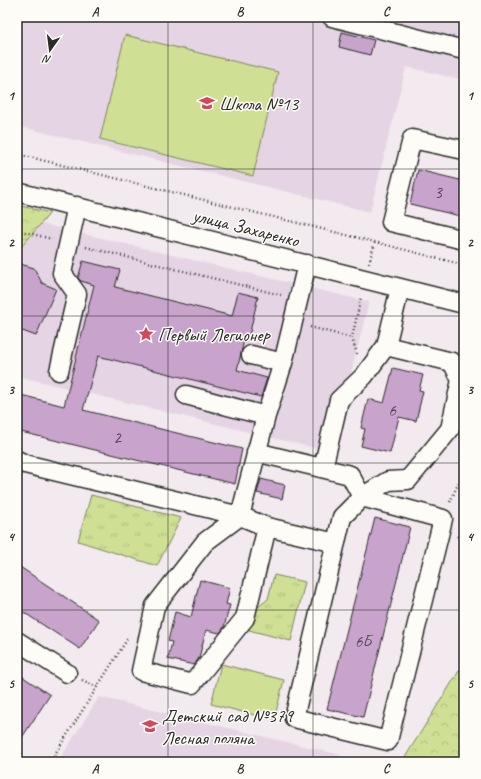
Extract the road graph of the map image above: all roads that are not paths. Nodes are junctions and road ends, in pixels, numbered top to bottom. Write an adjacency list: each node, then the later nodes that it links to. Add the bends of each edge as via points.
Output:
1 (332, 17): 2 (street)
2 (464, 50)
3 (464, 150): 6 (street, via 412,139 391,222)
4 (17, 192): 5 (street, улица Захаренко)
5 (77, 206): 7 (street, улица Захаренко); 13 (street, via 62,273 77,294)
6 (464, 240)
7 (307, 264): 8 (street, улица Захаренко); 12 (street)
8 (400, 288): 9 (street, улица Захаренко); 10 (street)
9 (464, 304)
10 (386, 346): 18 (street, via 364,376 339,400); 19 (street, via 452,362 461,380 450,429 408,480 388,481)
11 (251, 355): 12 (street)
12 (283, 363): 15 (street)
13 (59, 371)
14 (186, 395): 15 (street)
15 (266, 416): 16 (street)
16 (256, 452): 18 (street); 20 (street)
17 (17, 460): 20 (street)
18 (322, 468): 19 (street, via 350,475)
19 (362, 497): 22 (street, via 342,517); 22 (street, via 443,519 388,741 294,718)
20 (240, 516): 21 (street); 21 (street, via 205,542 155,606 141,671 192,684 245,618)
21 (267, 527): 22 (street)
22 (336, 543)
23 (17, 641): 24 (street)
24 (67, 673)

